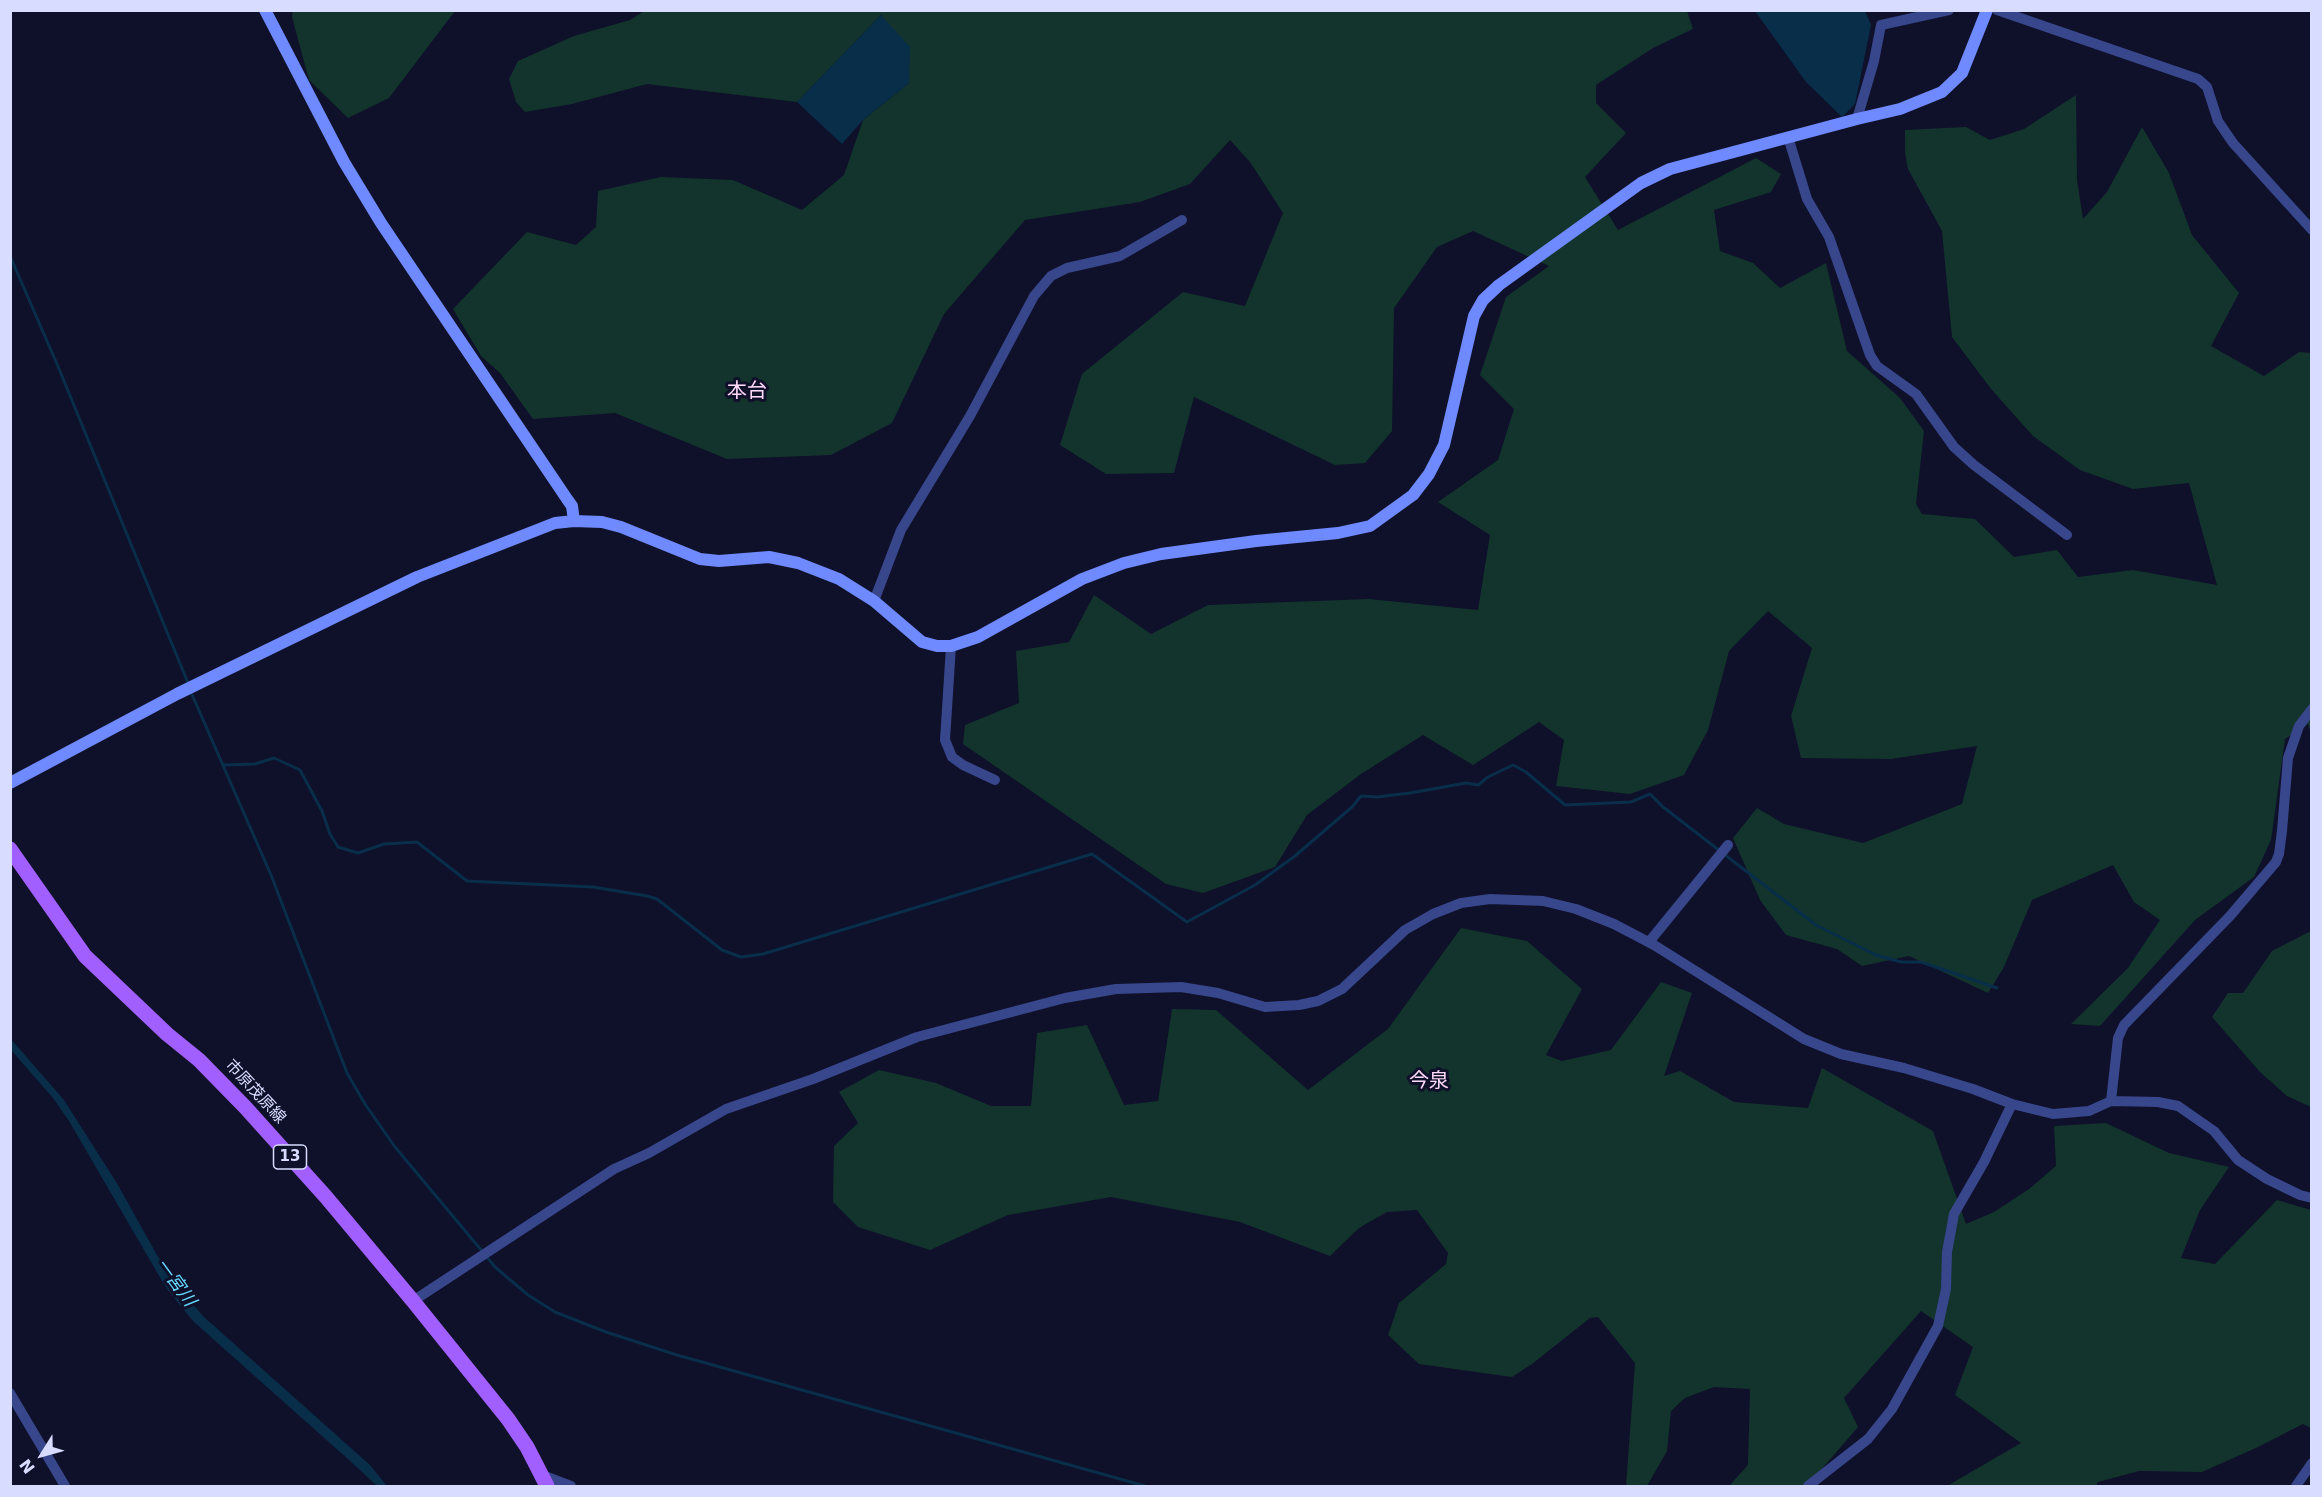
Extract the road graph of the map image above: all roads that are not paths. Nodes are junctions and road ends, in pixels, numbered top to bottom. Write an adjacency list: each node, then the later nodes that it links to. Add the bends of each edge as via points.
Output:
1 (265, 10): 9 (street, via 344,162 572,506)
2 (1949, 10): 5 (street, via 1881,25)
3 (1988, 10): 5 (street, via 1962,73 1942,92 1900,109)
4 (1997, 10): 8 (street, via 2198,79 2208,87 2218,121 2233,143)
5 (1857, 118): 6 (street)
6 (1788, 137): 10 (street, via 1807,199 1829,237 1877,366 1916,394 1954,447 1974,465); 12 (street, via 1670,169 1641,183 1499,285 1483,300 1474,316 1444,445 1429,474 1413,495 1370,526 1124,563 1082,579 978,637)
7 (1182, 220): 11 (street, via 1120,256 1067,267 1051,276 1034,296 970,417 901,530)
8 (2312, 230)
9 (574, 521): 11 (street, via 621,527 700,559 769,557 798,563 839,579); 15 (street, via 555,523 441,566 177,694)
10 (2067, 535)
11 (874, 601): 12 (street, via 922,642)
12 (951, 646): 14 (street, via 945,740 952,757)
13 (2312, 709): 19 (street, via 2299,726 2288,758 2276,862 2230,916 2124,1025 2118,1038)
14 (994, 780)
15 (10, 783)
16 (1728, 845): 18 (street)
17 (10, 849): 22 (main road, 市原茂原線 / 13, via 85,956 245,1107)
18 (1649, 942): 20 (street, via 1804,1039 1841,1054 1923,1074); 22 (street, via 1576,909 1525,899 1490,899 1461,903 1405,930 1342,989 1309,1003 1264,1007 1181,987 1116,989 1065,998 917,1037 726,1109 614,1169)
19 (2111, 1101): 20 (street, via 2089,1111 2053,1114); 21 (street, via 2178,1106 2214,1131 2238,1160 2267,1179)
20 (2012, 1104): 29 (street, via 1954,1214 1938,1326 1892,1409 1868,1440)
21 (2312, 1198)
22 (413, 1301): 26 (main road, 市原茂原線 / 13, via 508,1419)
23 (10, 1393): 27 (street)
24 (2312, 1463): 25 (street)
25 (2308, 1474): 30 (street)
26 (545, 1481): 28 (street)
27 (65, 1486)
28 (571, 1486)
29 (1808, 1486)
30 (2296, 1486)

